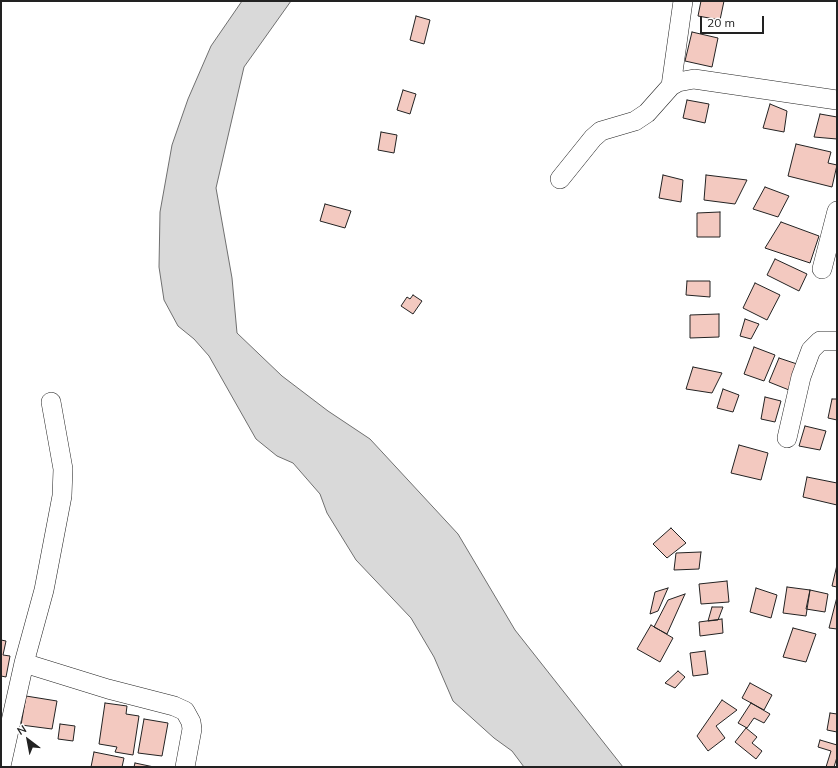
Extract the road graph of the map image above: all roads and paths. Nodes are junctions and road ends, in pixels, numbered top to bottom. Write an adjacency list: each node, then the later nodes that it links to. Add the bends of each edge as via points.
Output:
1 (683, 1): 2 (street)
2 (671, 86): 3 (street, via 694,79); 4 (street, via 647,113 635,121 602,131 593,138)
3 (837, 100)
4 (560, 179)
5 (837, 211): 6 (street)
6 (822, 269)
7 (837, 341): 9 (street, via 820,342 811,350 801,378)
8 (51, 402): 10 (street, via 63,469 62,496 44,590)
9 (787, 438)
10 (24, 664): 11 (street); 12 (street, via 185,711 192,729)
11 (1, 766)
12 (185, 767)

